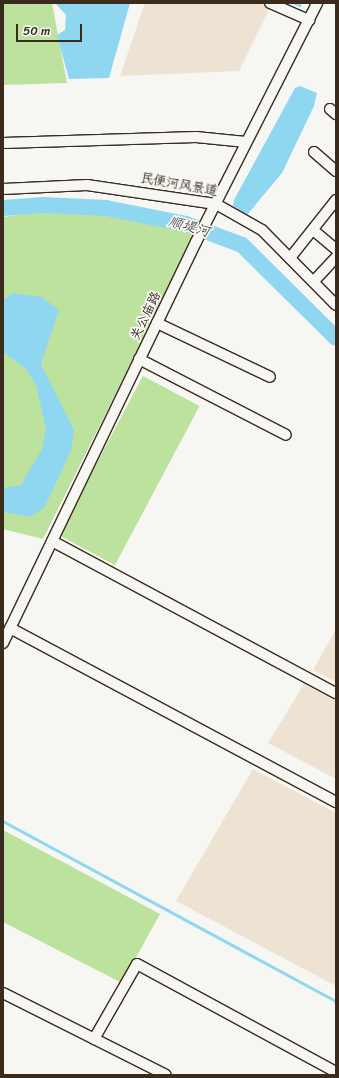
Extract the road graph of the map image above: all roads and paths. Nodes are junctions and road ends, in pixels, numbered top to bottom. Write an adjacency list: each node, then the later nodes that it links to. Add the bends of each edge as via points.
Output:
1 (270, 3): 3 (street)
2 (317, 3): 3 (street, 关公庙路)
3 (309, 20): 4 (street, 关公庙路)
4 (246, 142): 5 (street, via 196,137); 10 (street, 关公庙路)
5 (3, 143)
6 (314, 152): 7 (street)
7 (336, 171)
8 (3, 189): 10 (street, 民便河风景道, via 87,185)
9 (336, 200): 11 (street)
10 (214, 207): 13 (street, 民便河风景道, via 262,230); 17 (street, 关公庙路)
11 (313, 230): 12 (street); 13 (street)
12 (336, 249)
13 (290, 258): 15 (street, 民便河风景道)
14 (336, 258): 15 (street)
15 (314, 281): 16 (street, 民便河风景道)
16 (336, 305)
17 (157, 323): 18 (street, 关公庙路); 19 (street)
18 (139, 359): 20 (street); 21 (street, 关公庙路)
19 (270, 376)
20 (286, 435)
21 (52, 541): 22 (street, 关公庙路); 24 (street)
22 (10, 628): 23 (street, 关公庙路); 25 (street)
23 (3, 643)
24 (336, 693)
25 (336, 802)
26 (3, 993): 27 (street)
27 (94, 1039): 28 (street, via 137,964); 29 (street)
28 (336, 1072)
29 (167, 1074)

